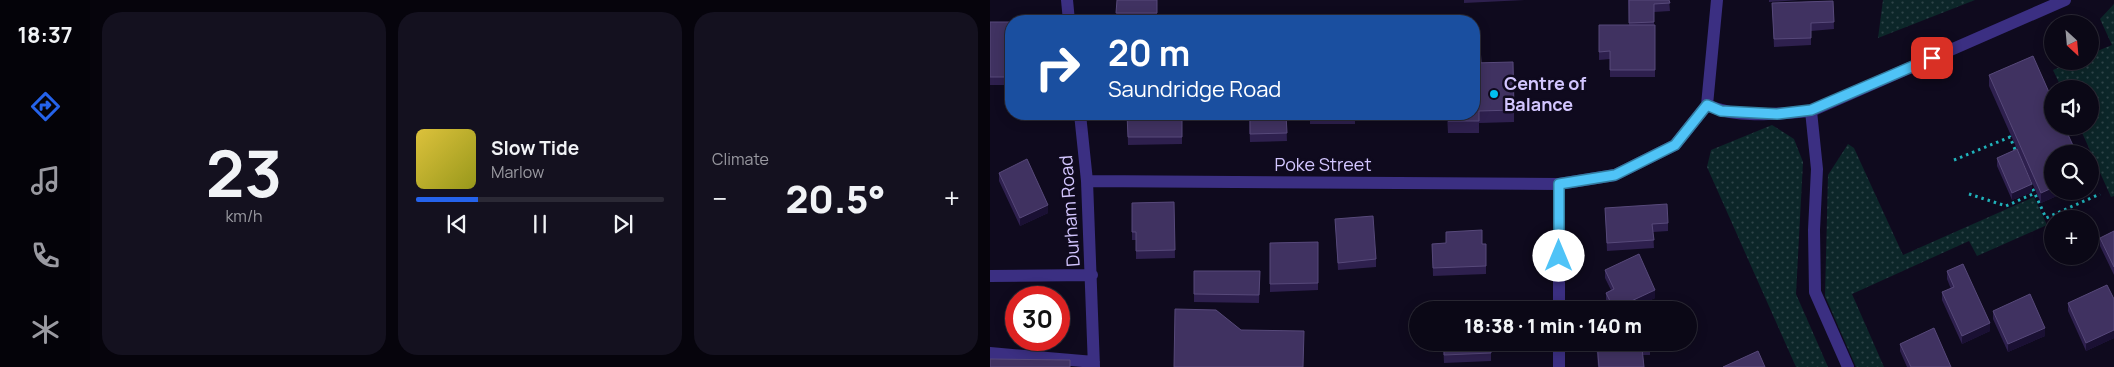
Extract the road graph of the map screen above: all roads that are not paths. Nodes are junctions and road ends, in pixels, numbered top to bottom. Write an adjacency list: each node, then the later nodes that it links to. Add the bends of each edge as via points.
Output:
1 (1067, 0): 4 (street)
2 (1717, 0): 5 (street)
3 (2065, 0): 6 (street)
4 (1069, 15)
5 (1707, 105): 6 (street, via 1721,111 1777,114); 9 (street, Poke Street, via 1675,145 1615,175)
6 (1811, 110): 17 (street, via 1817,169 1815,292)
7 (1081, 120): 8 (street, Durham Road)
8 (1087, 181): 9 (street, Poke Street); 10 (street, Durham Road)
9 (1559, 184): 12 (street)
10 (1092, 275): 11 (street); 15 (street, Durham Road)
11 (990, 276)
12 (1559, 301)
13 (1559, 351): 16 (street)
14 (990, 353): 15 (street)
15 (1094, 365)
16 (1559, 367)
17 (1848, 367)

